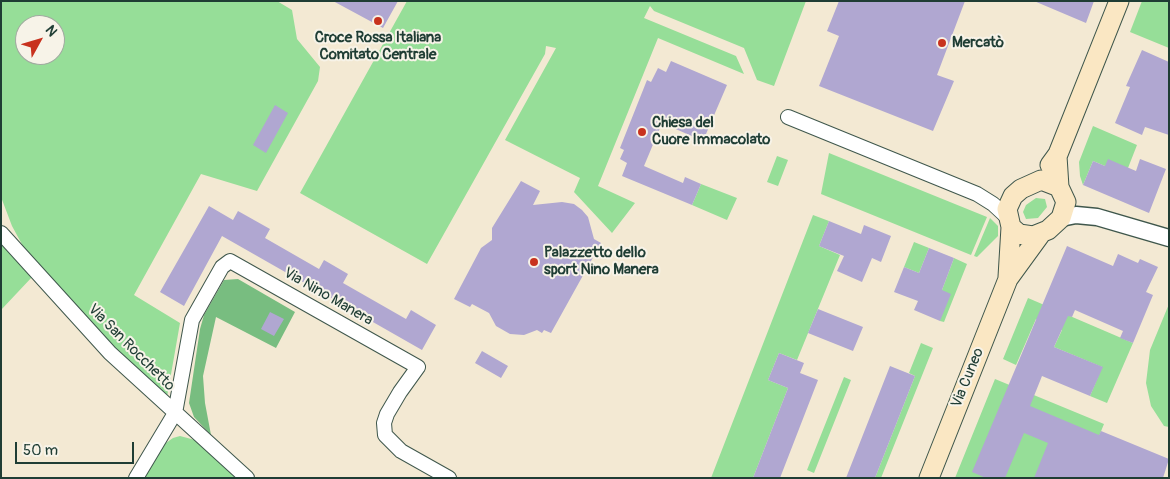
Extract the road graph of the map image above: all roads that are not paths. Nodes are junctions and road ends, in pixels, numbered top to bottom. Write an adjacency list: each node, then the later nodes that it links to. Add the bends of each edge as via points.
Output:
1 (1120, 1): 3 (main road)
2 (788, 117): 6 (street)
3 (1057, 156): 4 (main road); 5 (main road)
4 (1032, 182): 5 (main road, via 1048,181); 7 (main road)
5 (1061, 190): 8 (street, via 1080,209); 9 (main road, via 1066,202)
6 (977, 194): 7 (street); 10 (street, via 994,204)
7 (1013, 196): 10 (main road, Via Cuneo, via 1007,210)
8 (1097, 217): 9 (street, via 1076,215); 13 (street)
9 (1061, 218): 12 (main road, Via Cuneo)
10 (1009, 222): 12 (main road, via 1028,236); 14 (main road, Via Cuneo)
11 (1, 233): 15 (street, Via San Rocchetto, via 110,353)
12 (1040, 235): 14 (main road, Via Cuneo)
13 (1169, 238)
14 (1008, 279): 19 (main road, Via Cuneo)
15 (175, 413): 16 (street); 17 (street, Via San Rocchetto); 18 (street, Via Nino Manera, via 192,320 222,267 230,261 235,262 418,367 384,422 385,435 401,451)
16 (136, 478)
17 (247, 478)
18 (449, 478)
19 (929, 478)

